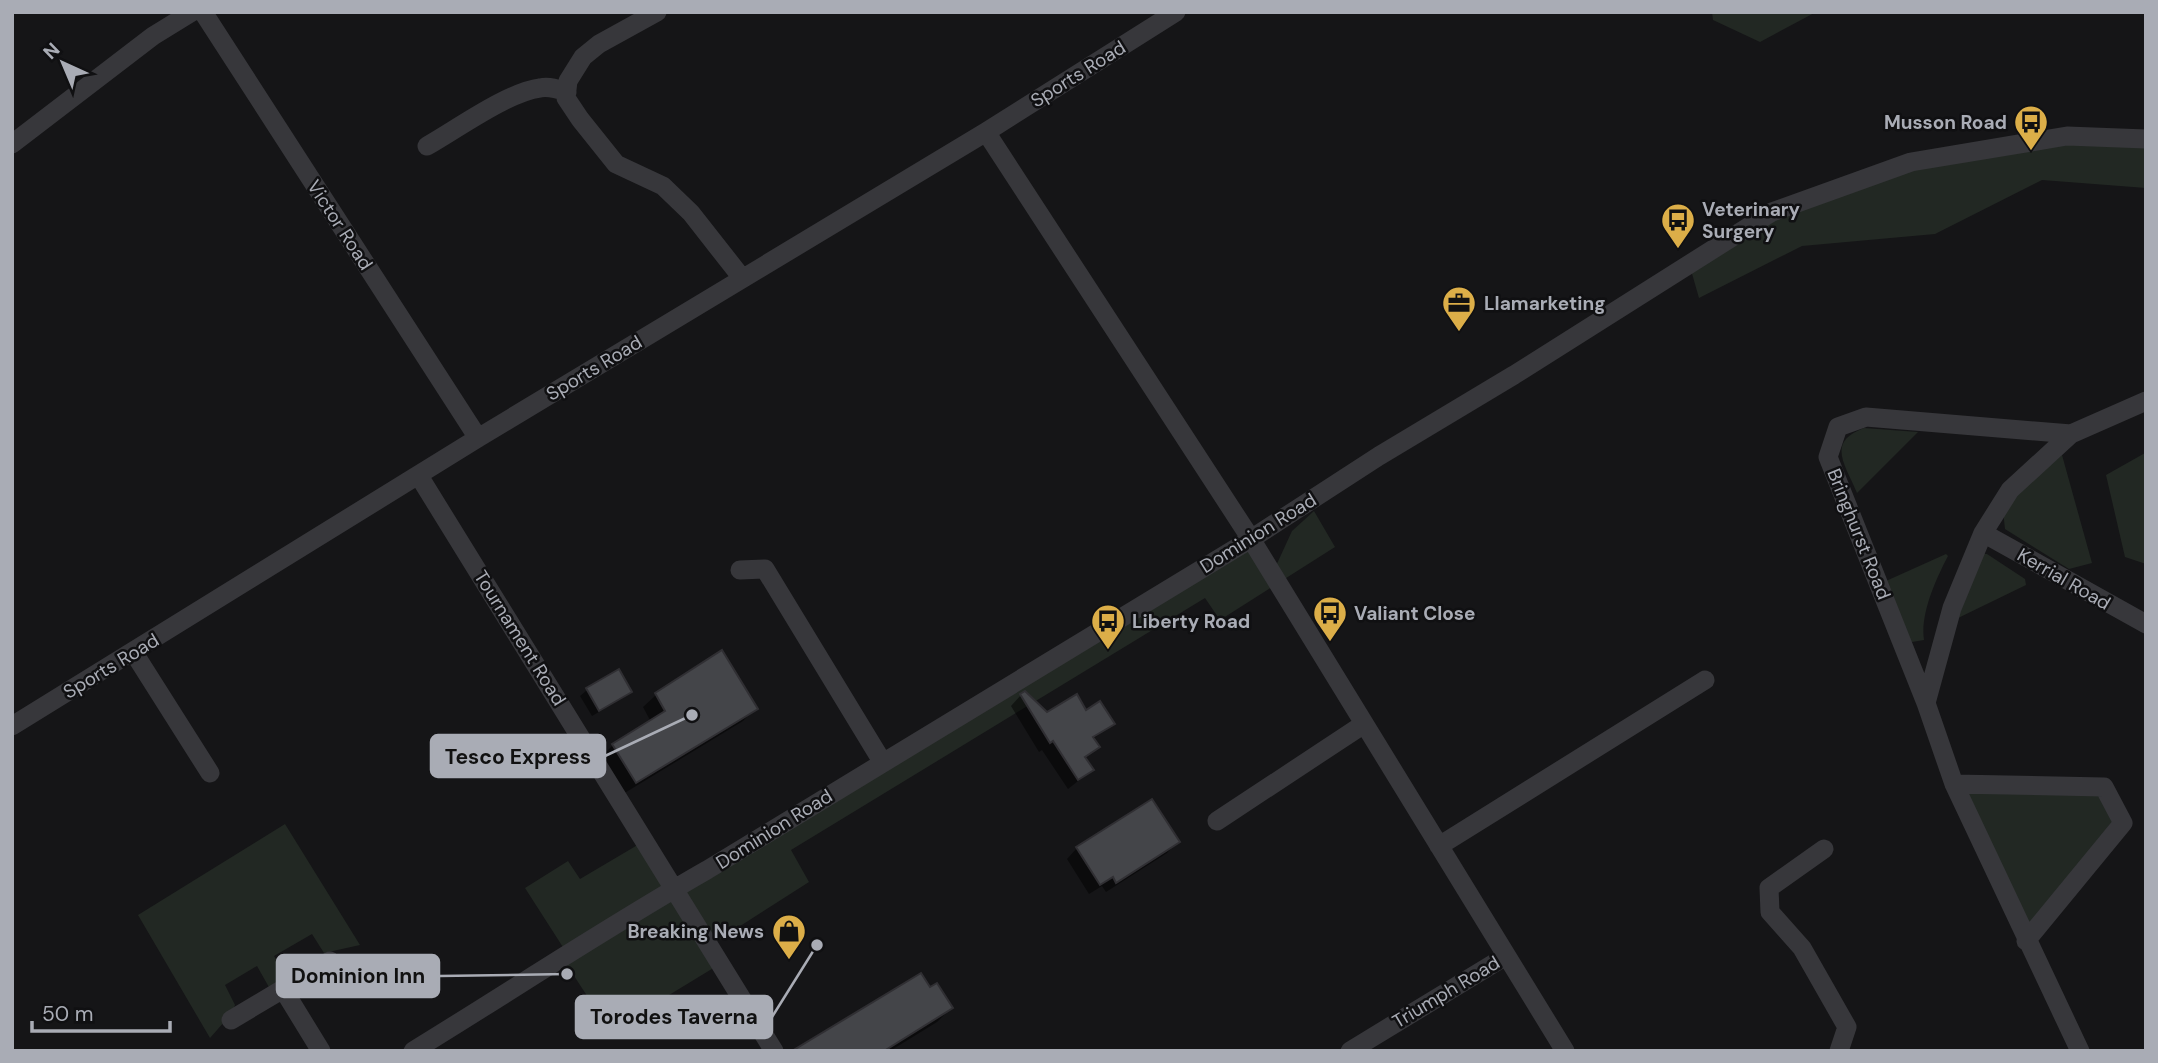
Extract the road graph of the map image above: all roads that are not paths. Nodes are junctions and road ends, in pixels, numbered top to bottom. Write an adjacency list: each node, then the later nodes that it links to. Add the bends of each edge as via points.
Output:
1 (192, 12): 8 (street, via 153,36)
2 (203, 12): 13 (street, Victor Road)
3 (657, 12): 5 (street, via 583,57 568,81)
4 (1176, 12): 6 (street, Sports Road)
5 (567, 92): 9 (street, via 540,88 515,95); 10 (street, via 566,98 580,119 616,164 663,186 691,213)
6 (986, 132): 10 (street, Sports Road); 16 (street)
7 (2146, 139): 16 (street, Dominion Road, via 2067,136 1911,162 1772,212)
8 (12, 144)
9 (427, 146)
10 (742, 278): 13 (street, Sports Road)
11 (2146, 401): 12 (street, Bringhurst Road)
12 (2071, 434): 15 (street, Bringhurst Road, via 2010,490); 21 (street, Bringhurst Road, via 1866,417 1838,427 1828,457)
13 (478, 439): 14 (street, Sports Road)
14 (419, 476): 19 (street, Sports Road); 30 (street, Tournament Road)
15 (1983, 533): 18 (street, Kerrial Road); 21 (street, Bringhurst Road, via 1952,608)
16 (1251, 539): 22 (street); 24 (street, Dominion Road)
17 (740, 570): 24 (street, via 765,569)
18 (2146, 624)
19 (134, 653): 23 (street, Sports Road); 25 (street)
20 (1704, 680): 28 (street)
21 (1926, 703): 26 (street, Bringhurst Road)
22 (1364, 724): 27 (street); 28 (street)
23 (12, 726)
24 (883, 763): 30 (street, Dominion Road)
25 (210, 773)
26 (1954, 784): 31 (street, Bringhurst Road); 31 (street, via 2104,787 2123,822)
27 (1217, 821)
28 (1439, 846): 32 (street)
29 (1824, 849): 41 (street, via 1769,888 1770,912 1802,948 1847,1027)
30 (673, 889): 37 (street, Dominion Road); 38 (street, Tournament Road)
31 (2026, 941): 42 (street, Bringhurst Road)
32 (1506, 956): 39 (street, Triumph Road); 40 (street)
33 (330, 961): 34 (street)
34 (283, 989): 35 (street); 36 (street)
35 (231, 1020)
36 (321, 1051)
37 (413, 1051)
38 (774, 1051)
39 (1350, 1051)
40 (1565, 1051)
41 (1839, 1051)
42 (2080, 1051)

